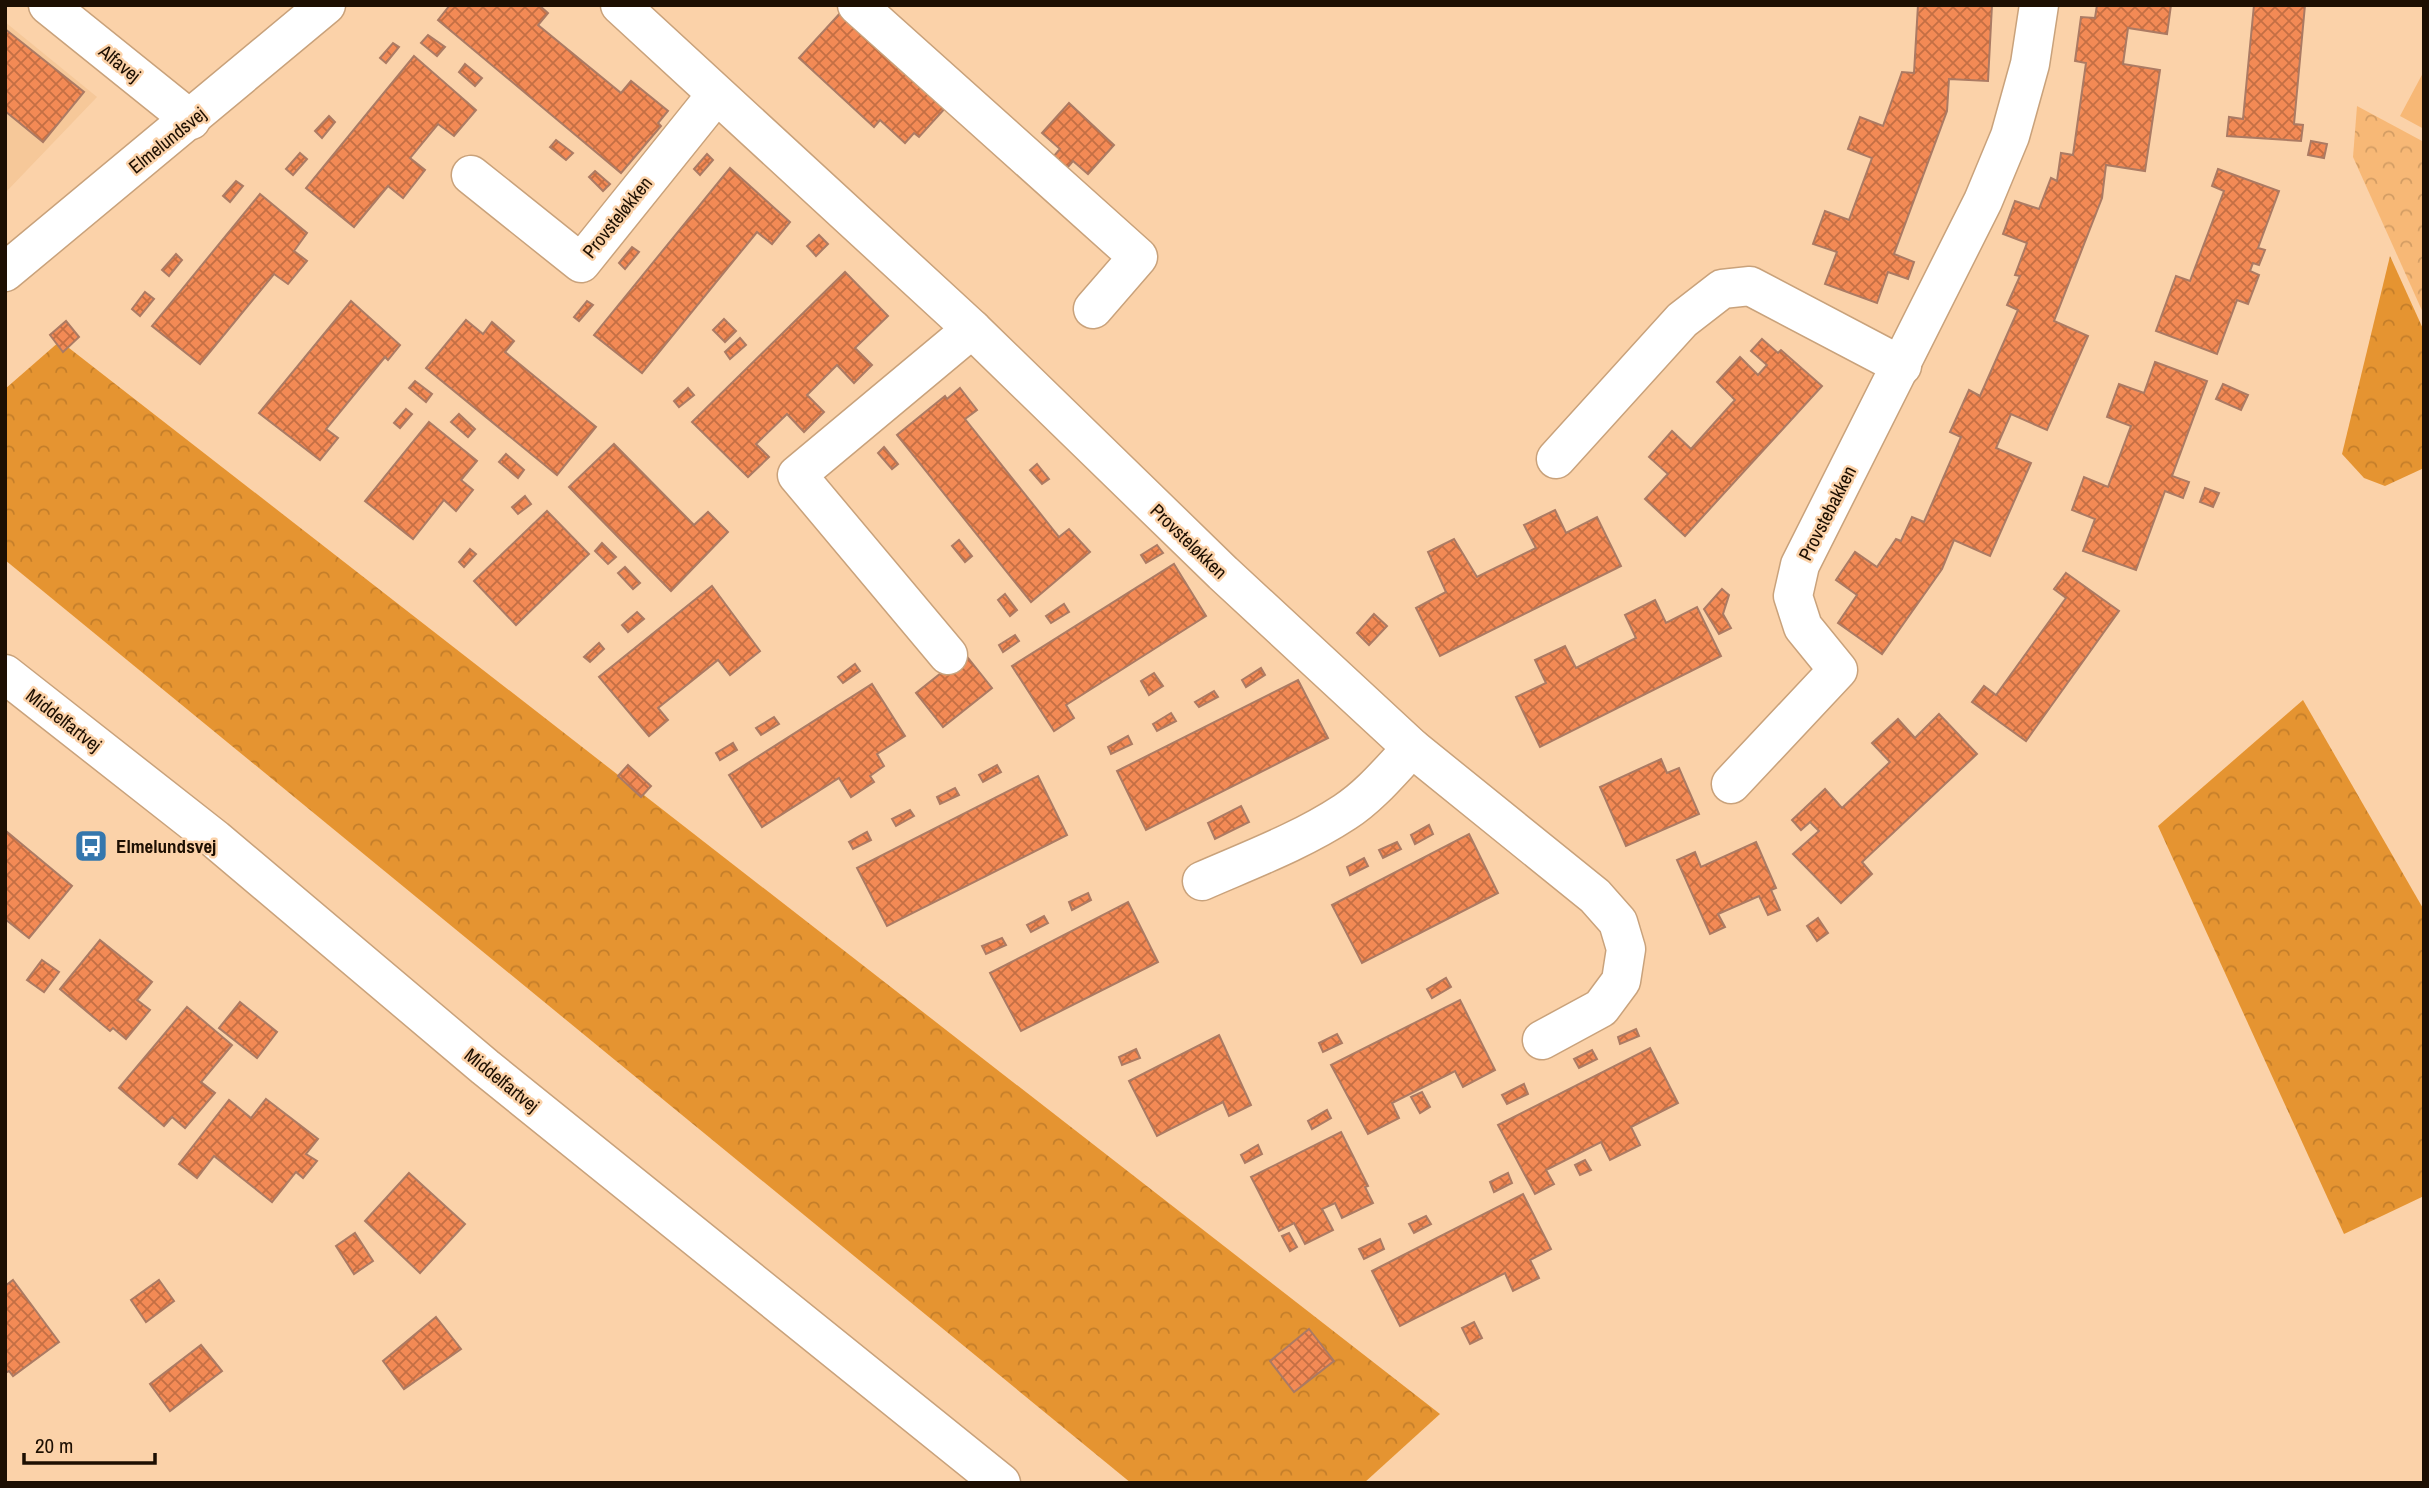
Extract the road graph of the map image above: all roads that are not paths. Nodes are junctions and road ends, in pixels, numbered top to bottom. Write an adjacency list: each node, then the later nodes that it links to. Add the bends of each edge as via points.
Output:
1 (48, 5): 7 (street, Alfavej)
2 (326, 5): 7 (street, Elmelundsvej)
3 (620, 5): 6 (street, Provsteløkken)
4 (857, 5): 10 (street, via 1138,257)
5 (2039, 5): 12 (street, Provstebakken, via 2010,136)
6 (716, 95): 8 (street, Provsteløkken, via 580,263); 11 (street, Provsteløkken)
7 (191, 120): 9 (street, Elmelundsvej)
8 (471, 175)
9 (5, 272)
10 (1093, 309)
11 (972, 329): 14 (street, via 797,475); 16 (street, Provsteløkken, via 1223,573)
12 (1902, 366): 13 (street, via 1750,286 1723,289 1682,320); 17 (street, Provstebakken, via 1800,565 1793,596 1803,627 1838,670)
13 (1556, 459)
14 (948, 655)
15 (5, 674): 20 (street, Middelfartvej, via 215,839 485,1067)
16 (1412, 748): 18 (street, via 1346,812); 19 (street, Provsteløkken, via 1595,896 1618,922 1626,949 1621,981 1601,1007)
17 (1731, 784)
18 (1202, 881)
19 (1542, 1040)
20 (1001, 1483)

